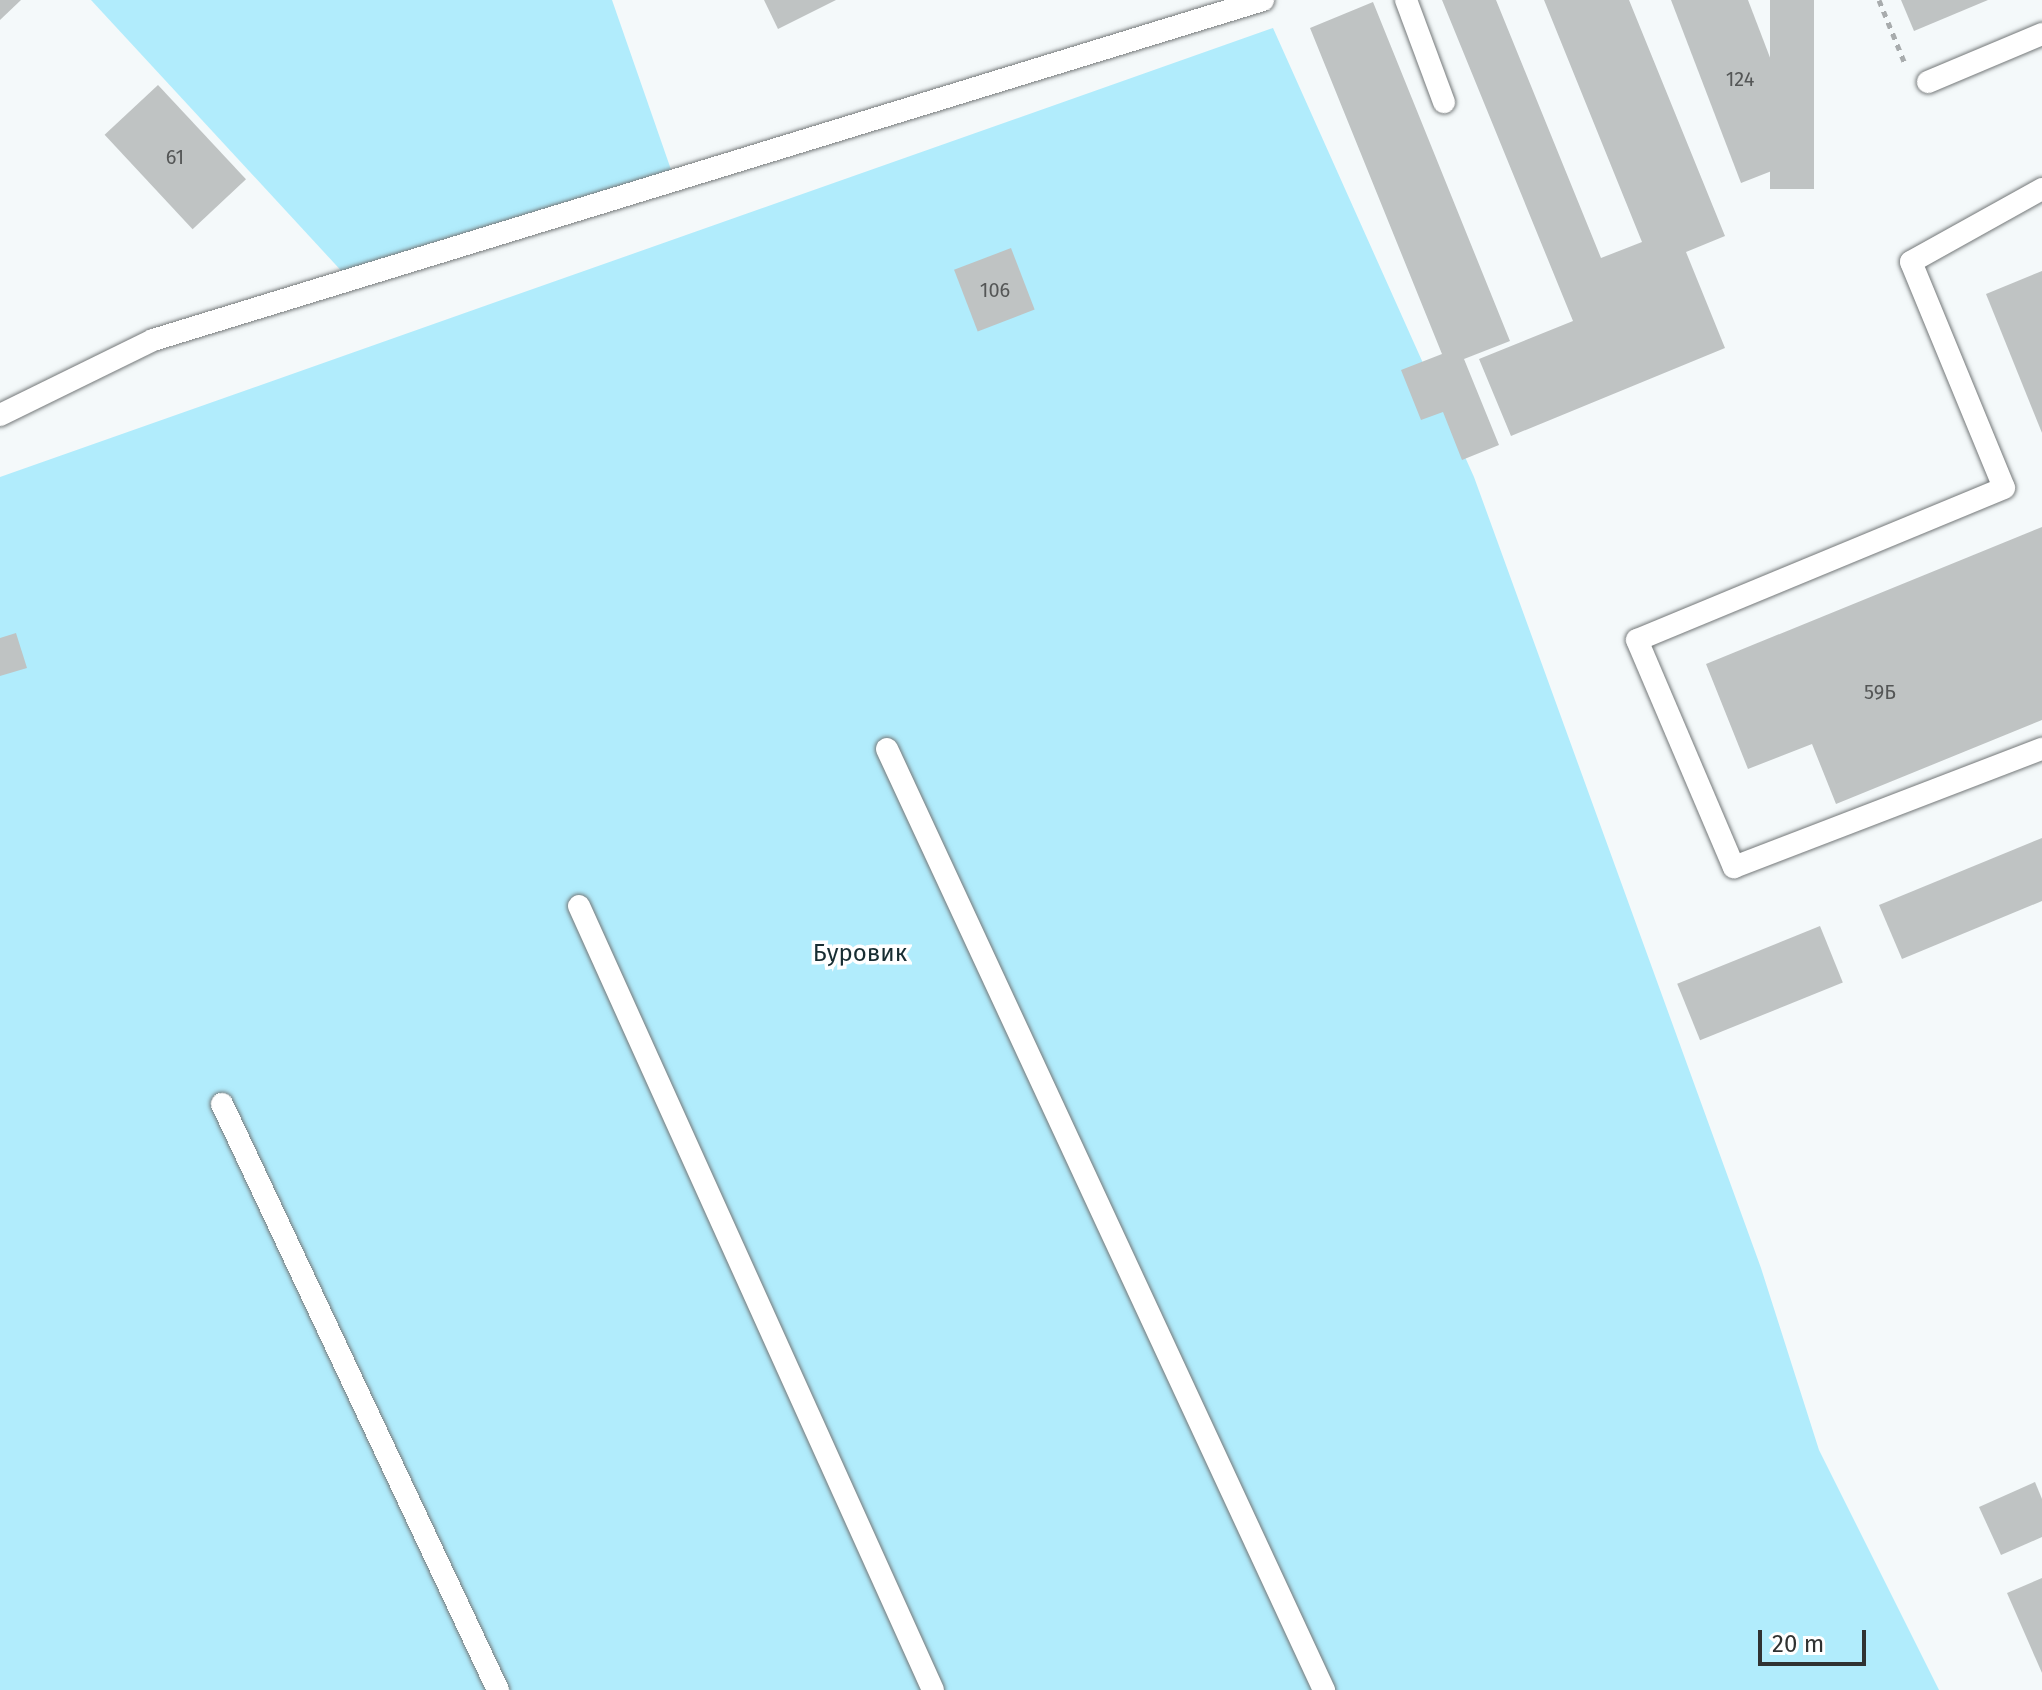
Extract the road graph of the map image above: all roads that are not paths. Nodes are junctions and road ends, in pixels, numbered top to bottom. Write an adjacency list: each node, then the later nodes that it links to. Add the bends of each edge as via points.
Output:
1 (1263, 0): 7 (lane, via 153,340)
2 (1406, 0): 5 (lane)
3 (2042, 34): 4 (lane)
4 (1928, 82)
5 (1444, 102)
6 (2042, 189): 9 (lane, via 1911,262 2004,488 1637,640 1734,867)
7 (0, 415)
8 (887, 749): 14 (lane)
9 (2042, 749)
10 (579, 906): 13 (lane)
11 (222, 1104): 12 (lane)
12 (498, 1690)
13 (933, 1690)
14 (1324, 1690)

